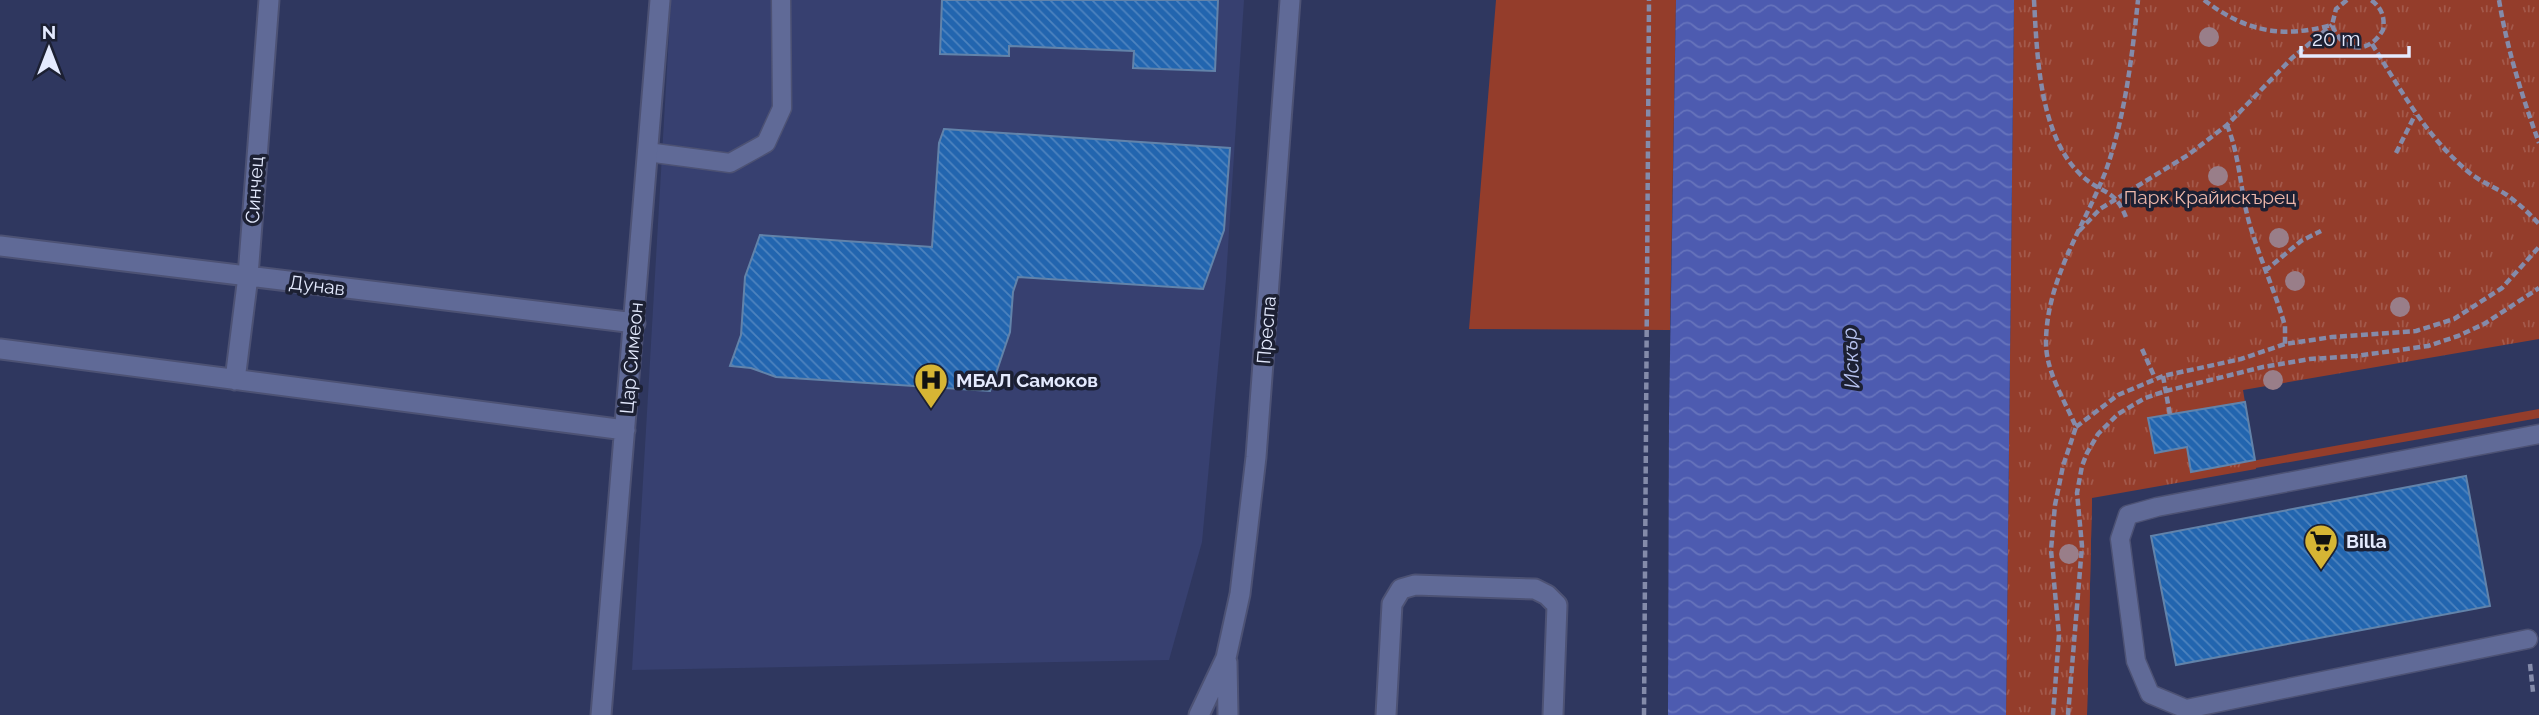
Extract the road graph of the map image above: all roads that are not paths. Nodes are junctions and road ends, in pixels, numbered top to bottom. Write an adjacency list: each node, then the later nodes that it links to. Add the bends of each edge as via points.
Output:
1 (269, 0): 7 (street, Синчец)
2 (660, 0): 5 (street, Цар Симеон)
3 (781, 0): 5 (lane, via 782,108 766,143 730,163)
4 (1290, 0): 14 (street, Преспа, via 1256,457 1240,594)
5 (648, 152): 8 (street, Цар Симеон)
6 (0, 246): 7 (street, Дунав)
7 (248, 276): 8 (street, Дунав); 10 (street, Синчец)
8 (635, 323): 11 (street, Цар Симеон)
9 (0, 349): 10 (street)
10 (235, 380): 11 (street)
11 (625, 430): 15 (street, Цар Симеон)
12 (2539, 434): 13 (lane, via 2157,507 2128,515 2120,539 2136,661 2150,694 2186,709)
13 (2528, 639)
14 (1226, 658): 16 (street, Преспа); 17 (street, Преспа)
15 (601, 715)
16 (1199, 715)
17 (1228, 715)
18 (1386, 715): 19 (street, via 1392,604 1401,589 1415,585 1535,589 1547,595 1556,605)
19 (1553, 715)

